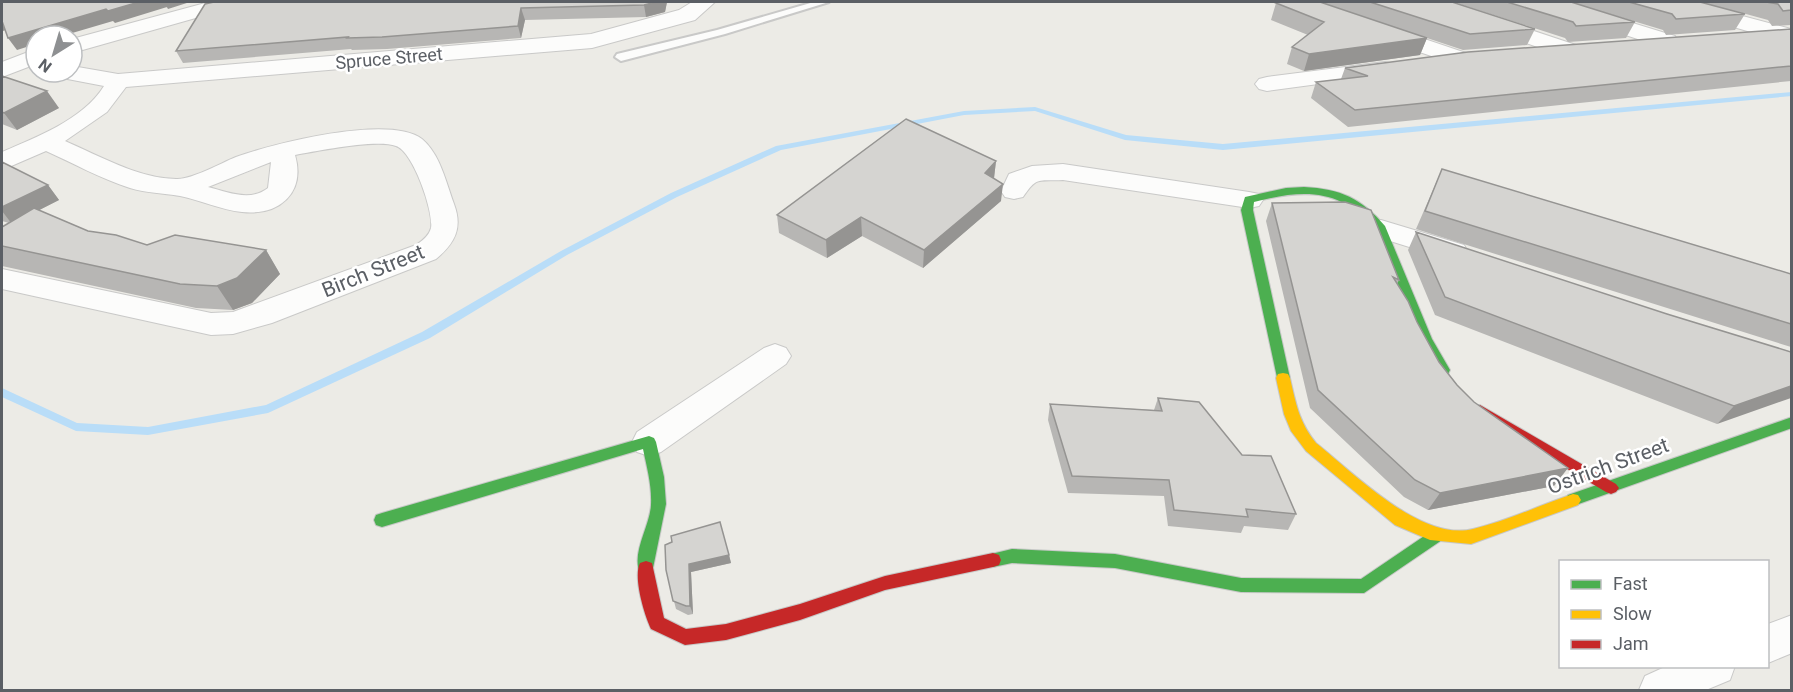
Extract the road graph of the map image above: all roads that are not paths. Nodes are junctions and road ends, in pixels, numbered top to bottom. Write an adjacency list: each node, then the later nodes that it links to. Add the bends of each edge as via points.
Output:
1 (231, 2): 11 (street)
2 (705, 2): 19 (street, Spruce Street, via 687,15 592,41)
3 (824, 2): 14 (lane)
4 (1428, 2): 12 (street)
5 (1544, 2): 10 (street)
6 (1668, 2): 7 (street)
7 (1787, 34): 8 (street)
8 (1713, 39)
9 (1690, 40): 10 (street)
10 (1666, 41): 12 (street)
11 (84, 43)
12 (1590, 48): 13 (street)
13 (1508, 55)
14 (621, 57)
15 (1485, 57): 16 (street)
16 (1461, 58): 18 (street); 18 (street, via 1370,39)
17 (84, 75): 19 (street, Spruce Street)
18 (1327, 77): 20 (street)
19 (118, 81): 21 (street, via 114,92 93,112)
20 (1267, 84)
21 (44, 141): 23 (street); 24 (street, via 138,182)
22 (281, 150): 24 (street, Birch Street); 24 (street, via 285,165 281,191 272,199 242,204); 29 (street, Birch Street, via 363,138 405,140 425,162 445,216 446,229 440,241 417,256 233,323 212,324)
23 (2, 162)
24 (181, 188)
25 (1014, 191): 26 (street, via 1018,180 1032,174 1063,172)
26 (1249, 200): 27 (street, via 1299,191 1339,194 1368,209); 37 (street, Ostrich Street, via 1247,210 1298,431 1311,447 1401,520)
27 (1381, 229): 28 (street); 31 (street, via 1425,339)
28 (1483, 262)
29 (2, 279)
30 (775, 356): 34 (street)
31 (1449, 378)
32 (1468, 400): 35 (street)
33 (1791, 422): 35 (street, Ostrich Street)
34 (649, 442): 36 (street); 37 (street, via 657,478 658,512 645,558 649,595 657,623 685,637 726,632 885,583 1012,556 1115,561 1241,585 1364,586)
35 (1611, 488): 37 (street, Ostrich Street, via 1471,537)
36 (382, 520)
37 (1436, 535)
38 (1791, 633): 39 (street)
39 (1769, 643)
40 (1710, 668): 41 (street)
41 (1660, 690)

